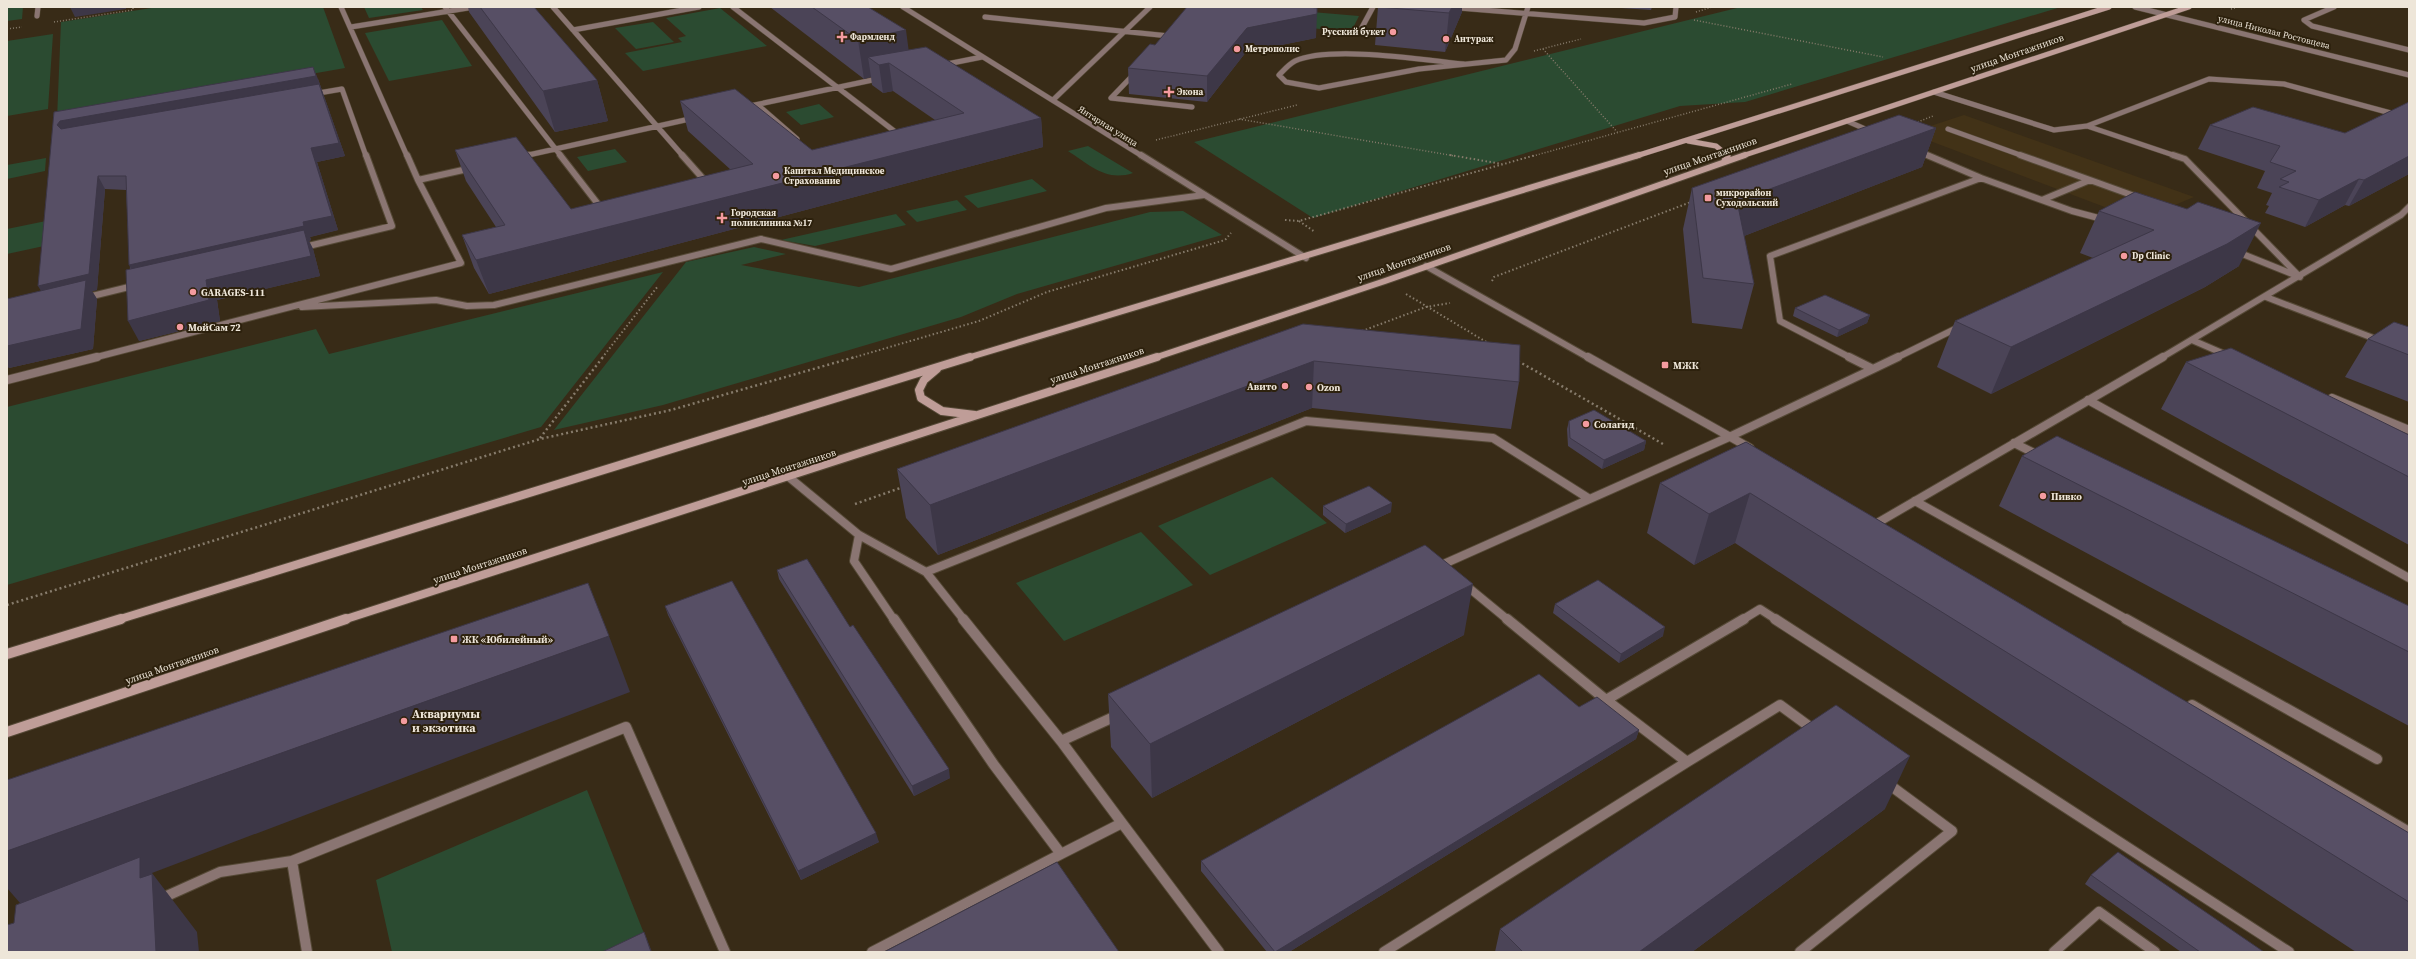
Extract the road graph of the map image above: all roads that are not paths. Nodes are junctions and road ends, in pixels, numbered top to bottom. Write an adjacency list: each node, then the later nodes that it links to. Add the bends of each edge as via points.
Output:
1 (38, 7): 20 (street)
2 (341, 7): 22 (street)
3 (474, 7): 17 (street)
4 (553, 7): 23 (street)
5 (699, 7): 23 (street)
6 (733, 7): 34 (street)
7 (903, 7): 28 (street, Янтарная улица)
8 (1150, 7): 25 (street)
9 (1373, 7): 24 (street)
10 (1447, 7): 18 (street)
11 (1528, 7): 18 (street)
12 (1676, 7): 18 (street, via 1676,17 1644,23)
13 (2109, 7): 49 (main road, улица Монтажников)
14 (2136, 7): 19 (street, улица Николая Ростовцева)
15 (2189, 7): 19 (main road, улица Монтажников)
16 (2334, 7): 27 (street, via 2304,20 2312,26)
17 (447, 9): 22 (street); 52 (street)
18 (1526, 13): 30 (street, via 1515,49 1506,60)
19 (2168, 14): 32 (street, улица Николая Ростовцева); 35 (main road, улица Монтажников)
20 (37, 16)
21 (985, 18): 25 (street)
22 (350, 27): 57 (street)
23 (573, 30): 44 (street)
24 (1360, 31)
25 (1125, 32): 26 (street, via 1169,36); 37 (street)
26 (1164, 42)
27 (2409, 50)
28 (982, 57): 31 (street); 37 (street, Янтарная улица)
29 (1143, 64): 39 (street, via 1111,98)
30 (1464, 64): 30 (street, via 1419,69 1319,88 1286,82 1279,75 1285,67 1300,59 1341,55)
31 (937, 66)
32 (2409, 75)
33 (890, 76): 34 (street)
34 (836, 88): 38 (street); 48 (street, via 898,134)
35 (1934, 92): 43 (main road, улица Монтажников); 45 (street, via 2054,130)
36 (303, 96): 68 (street, via 342,89 392,226)
37 (1053, 100): 60 (street, Янтарная улица)
38 (758, 105): 40 (street); 50 (street)
39 (1192, 107)
40 (735, 110)
41 (704, 116): 44 (street)
42 (2409, 118): 45 (street, via 2284,84 2208,79)
43 (1847, 122): 47 (street); 54 (main road, улица Монтажников)
44 (658, 126): 52 (street); 59 (street, via 706,182)
45 (2087, 126): 71 (street, via 2185,159)
46 (1948, 129): 58 (street)
47 (1880, 135)
48 (890, 136)
49 (1677, 142): 54 (main road, via 1698,142 1718,147 1728,156); 69 (main road, улица Монтажников)
50 (803, 144)
51 (1909, 147): 56 (street)
52 (555, 150): 53 (street); 63 (street, via 601,208)
53 (509, 160)
54 (1724, 162): 70 (main road, улица Монтажников)
55 (479, 166): 57 (street)
56 (1981, 178): 61 (street); 81 (street, via 1770,256 1780,321)
57 (418, 180): 75 (street, via 461,263)
58 (2090, 180): 61 (street); 62 (street)
59 (691, 186)
60 (1204, 195): 69 (street, Янтарная улица); 75 (street, via 1106,208 891,269 761,239 494,305 467,306 436,300)
61 (2042, 200): 66 (street)
62 (2146, 200)
63 (609, 206)
64 (2409, 207): 65 (street)
65 (2405, 216): 71 (street)
66 (2116, 223)
67 (2230, 249): 71 (street)
68 (292, 250)
69 (1306, 258): 80 (main road, улица Монтажников)
70 (1426, 266): 85 (main road, улица Монтажников); 87 (street)
71 (2300, 277): 73 (street)
72 (146, 283): 74 (street)
73 (2266, 297): 77 (street); 78 (street)
74 (76, 299)
75 (284, 308): 82 (street)
76 (1966, 323): 81 (street)
77 (2192, 340): 79 (street); 84 (street)
78 (2388, 343)
79 (2235, 358)
80 (939, 367): 85 (main road, via 924,380 919,390 921,398 942,411); 100 (main road, улица Монтажников)
81 (1873, 370): 87 (street)
82 (7, 380)
83 (2322, 394): 86 (street)
84 (2088, 400): 88 (street); 99 (street)
85 (982, 415): 91 (main road, улица Монтажников)
86 (2409, 430)
87 (1729, 436): 89 (street); 92 (street)
88 (2014, 443): 90 (street); 93 (street)
89 (1756, 452)
90 (2049, 460)
91 (790, 478): 95 (street); 104 (main road, улица Монтажников, via 280,640)
92 (1588, 498): 96 (street); 97 (street, via 1493,438 1306,421)
93 (1915, 501): 94 (street); 107 (street)
94 (1879, 522)
95 (859, 536): 97 (street); 112 (street, via 854,561 994,765)
96 (1442, 565): 98 (street); 102 (street)
97 (926, 572): 106 (street)
98 (1427, 572)
99 (2409, 578)
100 (7, 654)
101 (2182, 699): 111 (street)
102 (1606, 700): 108 (street); 123 (street, via 1760,609)
103 (1127, 711): 106 (street)
104 (7, 732)
105 (1824, 738): 108 (street, via 1780,705)
106 (1061, 741): 110 (street)
107 (2378, 759)
108 (1687, 762): 119 (street)
109 (1875, 775): 120 (street, via 1952,831)
110 (1122, 823): 112 (street); 118 (street)
111 (2409, 832)
112 (1061, 854): 117 (street)
113 (292, 861): 114 (street, via 220,872); 115 (street); 116 (street, via 626,727)
114 (148, 904)
115 (306, 952)
116 (725, 952)
117 (872, 952)
118 (1218, 952)
119 (1384, 952)
120 (1800, 952)
121 (2054, 952): 122 (street, via 2100,912)
122 (2155, 952)
123 (2289, 952)

